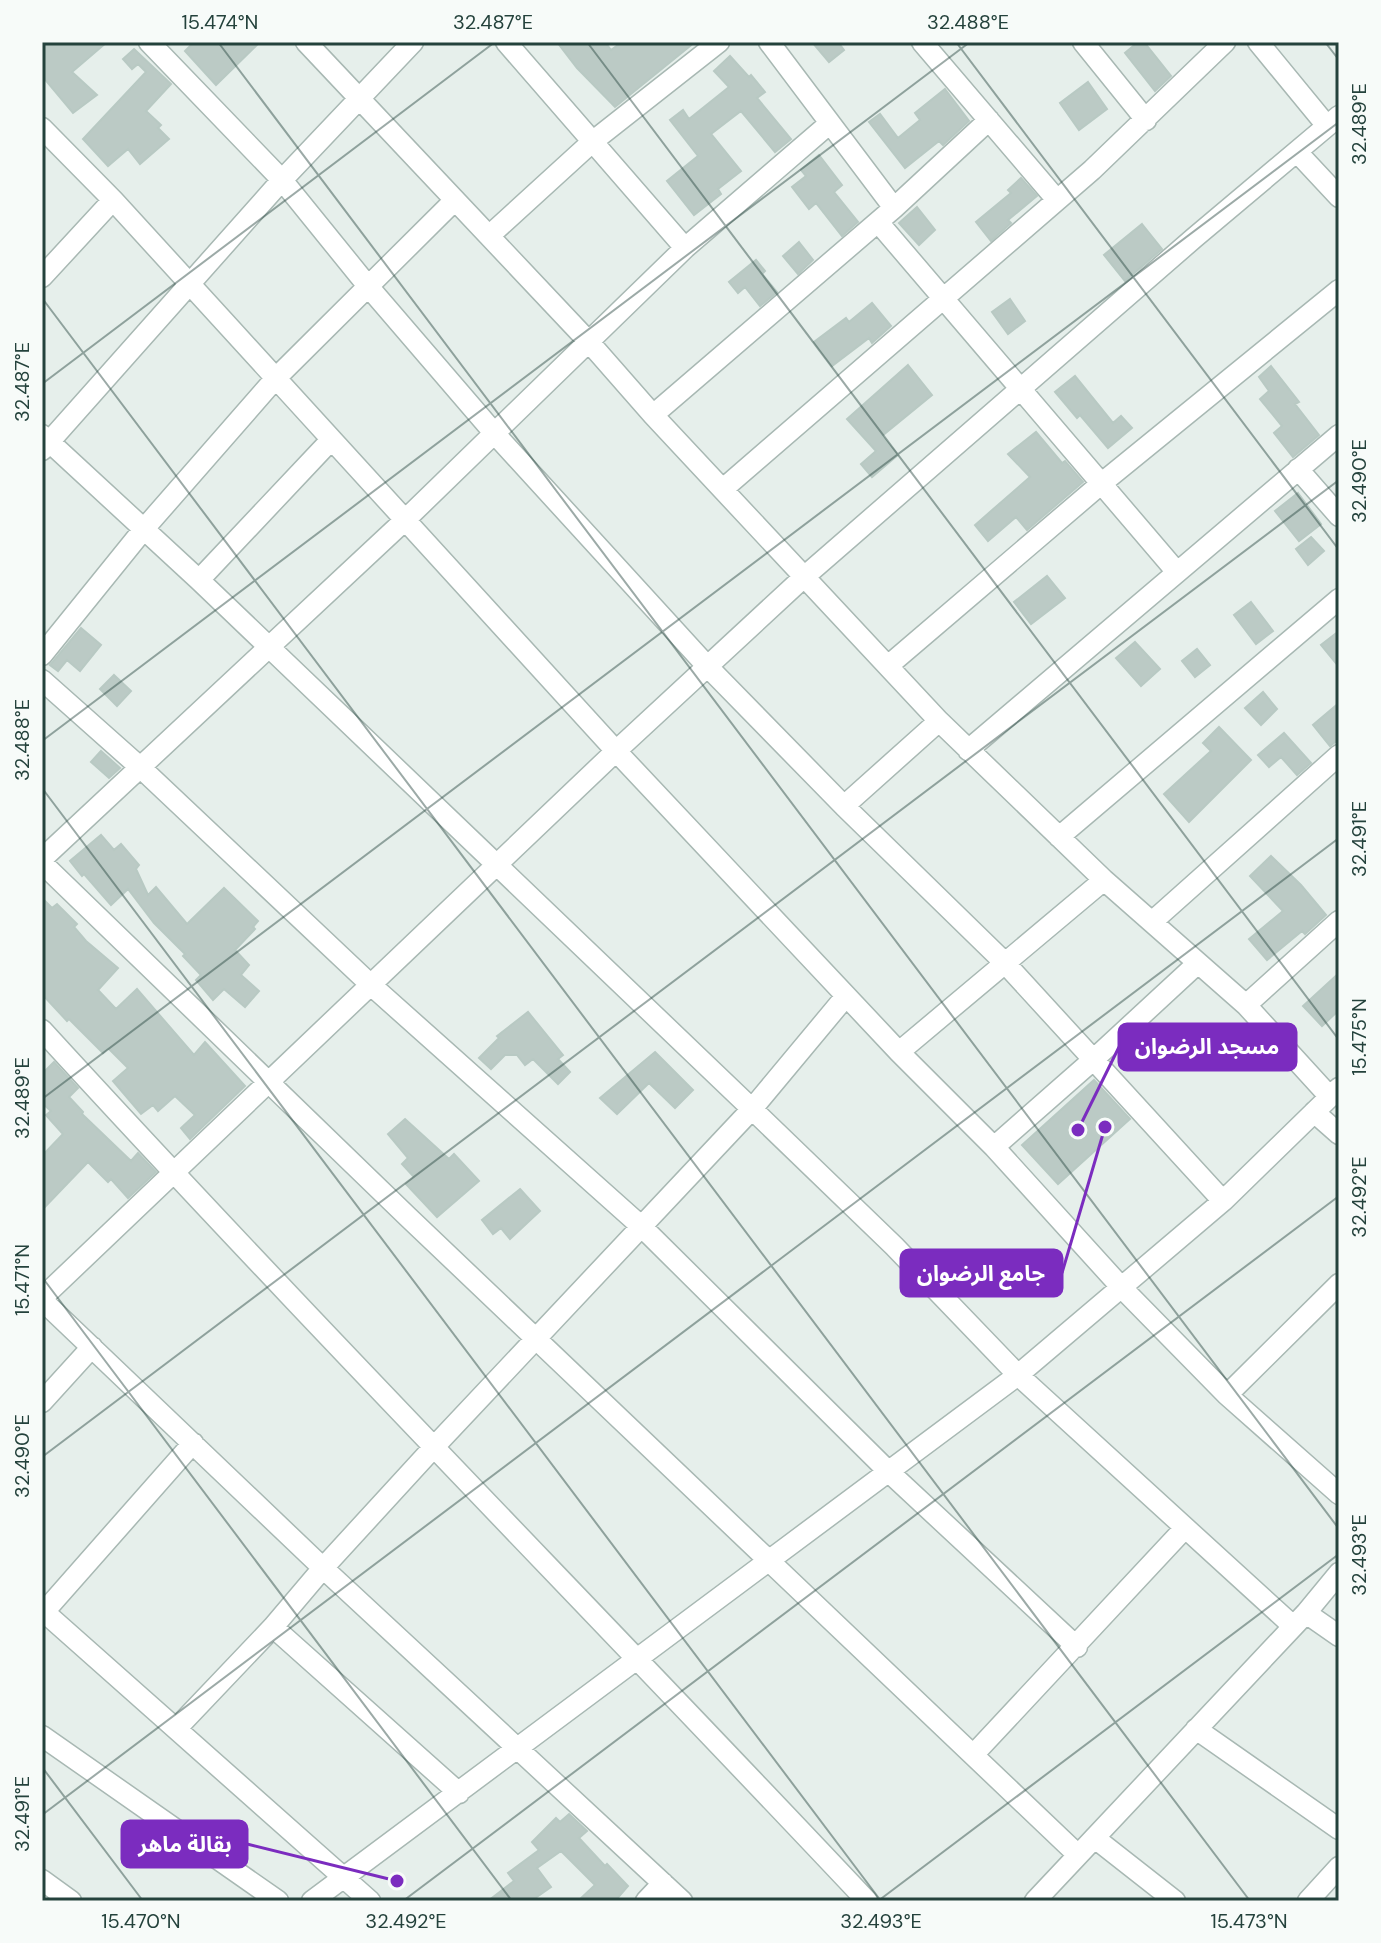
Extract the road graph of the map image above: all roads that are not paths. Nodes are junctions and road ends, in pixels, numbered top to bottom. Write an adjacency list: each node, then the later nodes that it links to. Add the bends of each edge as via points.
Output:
1 (149, 42): 19 (street)
2 (306, 42): 11 (street)
3 (413, 42): 11 (street)
4 (719, 42): 17 (street)
5 (769, 42): 15 (street)
6 (922, 42): 12 (street)
7 (1083, 42): 13 (street)
8 (1225, 42): 13 (street)
9 (1258, 42): 14 (street)
10 (509, 43): 17 (street)
11 (361, 98): 19 (street); 22 (street)
12 (989, 120): 23 (street); 24 (street)
13 (1146, 120): 23 (street)
14 (1333, 121): 18 (street)
15 (829, 124): 24 (street); 26 (street)
16 (42, 128): 21 (street)
17 (592, 142): 25 (street); 26 (street)
18 (1297, 152): 20 (street); 34 (street)
19 (282, 180): 28 (street); 29 (street)
20 (1339, 197)
21 (113, 200): 27 (street); 28 (street)
22 (455, 200): 25 (street); 29 (street)
23 (1057, 200): 31 (street)
24 (886, 215): 31 (street); 35 (street)
25 (489, 236): 32 (street)
26 (685, 248): 32 (street)
27 (42, 277)
28 (189, 283): 33 (street); 39 (street)
29 (367, 285): 33 (street); 36 (street)
30 (1339, 290): 41 (street)
31 (944, 299): 34 (street); 42 (street)
32 (589, 342): 35 (street); 36 (street)
33 (275, 379): 38 (street); 45 (street)
34 (1021, 389): 41 (street); 47 (street)
35 (653, 415): 42 (street)
36 (495, 434): 44 (street); 53 (street)
37 (1339, 435): 40 (street)
38 (331, 440): 44 (street); 48 (street)
39 (44, 442): 45 (street)
40 (1298, 469): 43 (street); 46 (street)
41 (1102, 483): 46 (street); 52 (street)
42 (723, 489): 47 (street)
43 (1339, 516)
44 (404, 521): 50 (street); 57 (street)
45 (143, 530): 48 (street); 51 (street)
46 (1176, 571): 56 (street)
47 (804, 577): 52 (street); 53 (street)
48 (199, 580): 50 (street)
49 (1339, 599): 61 (street)
50 (267, 647): 59 (street); 63 (street)
51 (42, 655)
52 (889, 665): 55 (street)
53 (707, 666): 57 (street); 60 (street)
54 (42, 680): 59 (street)
55 (939, 721): 56 (street); 60 (street)
56 (968, 750): 61 (street)
57 (616, 751): 63 (street); 70 (street)
58 (1339, 755): 65 (street)
59 (141, 768): 62 (street); 69 (street)
60 (844, 806): 67 (street)
61 (1059, 837): 64 (street)
62 (42, 861): 75 (street)
63 (496, 867): 69 (street); 77 (street)
64 (1104, 880): 65 (street); 67 (street)
65 (1153, 921): 68 (street)
66 (1339, 921): 71 (street)
67 (1004, 962): 73 (street); 74 (street)
68 (1198, 963): 71 (street); 74 (street)
69 (371, 985): 75 (street); 83 (street)
70 (846, 996): 73 (street); 77 (street)
71 (1246, 1005): 76 (street)
72 (42, 1030): 81 (street)
73 (899, 1052): 80 (street)
74 (1093, 1060): 80 (street); 82 (street)
75 (269, 1082): 81 (street); 87 (street)
76 (1334, 1092): 78 (street)
77 (752, 1109): 83 (street); 89 (street)
78 (1314, 1112): 79 (street); 82 (street)
79 (1339, 1134)
80 (994, 1147): 85 (street)
81 (174, 1175): 86 (street); 93 (street)
82 (1223, 1201): 85 (street)
83 (642, 1227): 87 (street); 94 (street)
84 (1339, 1284): 90 (street)
85 (1122, 1288): 89 (street); 90 (street)
86 (42, 1299): 88 (street)
87 (536, 1338): 93 (street); 97 (street)
88 (92, 1347): 91 (street); 92 (street)
89 (1018, 1375): 94 (street); 96 (street)
90 (1227, 1395): 95 (street)
91 (42, 1402)
92 (193, 1443): 98 (street); 100 (street)
93 (433, 1448): 98 (street); 105 (street)
94 (889, 1472): 97 (street); 104 (street)
95 (1339, 1494)
96 (1185, 1528): 101 (street); 104 (street)
97 (769, 1562): 105 (street); 110 (street)
98 (323, 1568): 102 (street); 109 (street)
99 (1339, 1573): 101 (street)
100 (43, 1611): 106 (street)
101 (1300, 1620): 103 (street); 107 (street)
102 (273, 1627): 106 (street); 111 (street)
103 (1339, 1636)
104 (1077, 1647): 110 (street)
105 (639, 1659): 109 (street); 125 (street)
106 (176, 1729): 116 (street)
107 (1196, 1729): 112 (street); 113 (street)
108 (42, 1736): 120 (street)
109 (518, 1749): 111 (street); 118 (street)
110 (974, 1754): 114 (street)
111 (459, 1793): 116 (street)
112 (1339, 1829)
113 (1096, 1839): 114 (street); 127 (street)
114 (1078, 1855): 126 (street)
115 (1339, 1867): 128 (street)
116 (345, 1878): 121 (street); 122 (street)
117 (42, 1880): 119 (street)
118 (663, 1883): 123 (street); 124 (street)
119 (71, 1901)
120 (278, 1901)
121 (312, 1901)
122 (370, 1901)
123 (646, 1901)
124 (682, 1901)
125 (867, 1901)
126 (1035, 1901)
127 (1175, 1901)
128 (1308, 1901)

